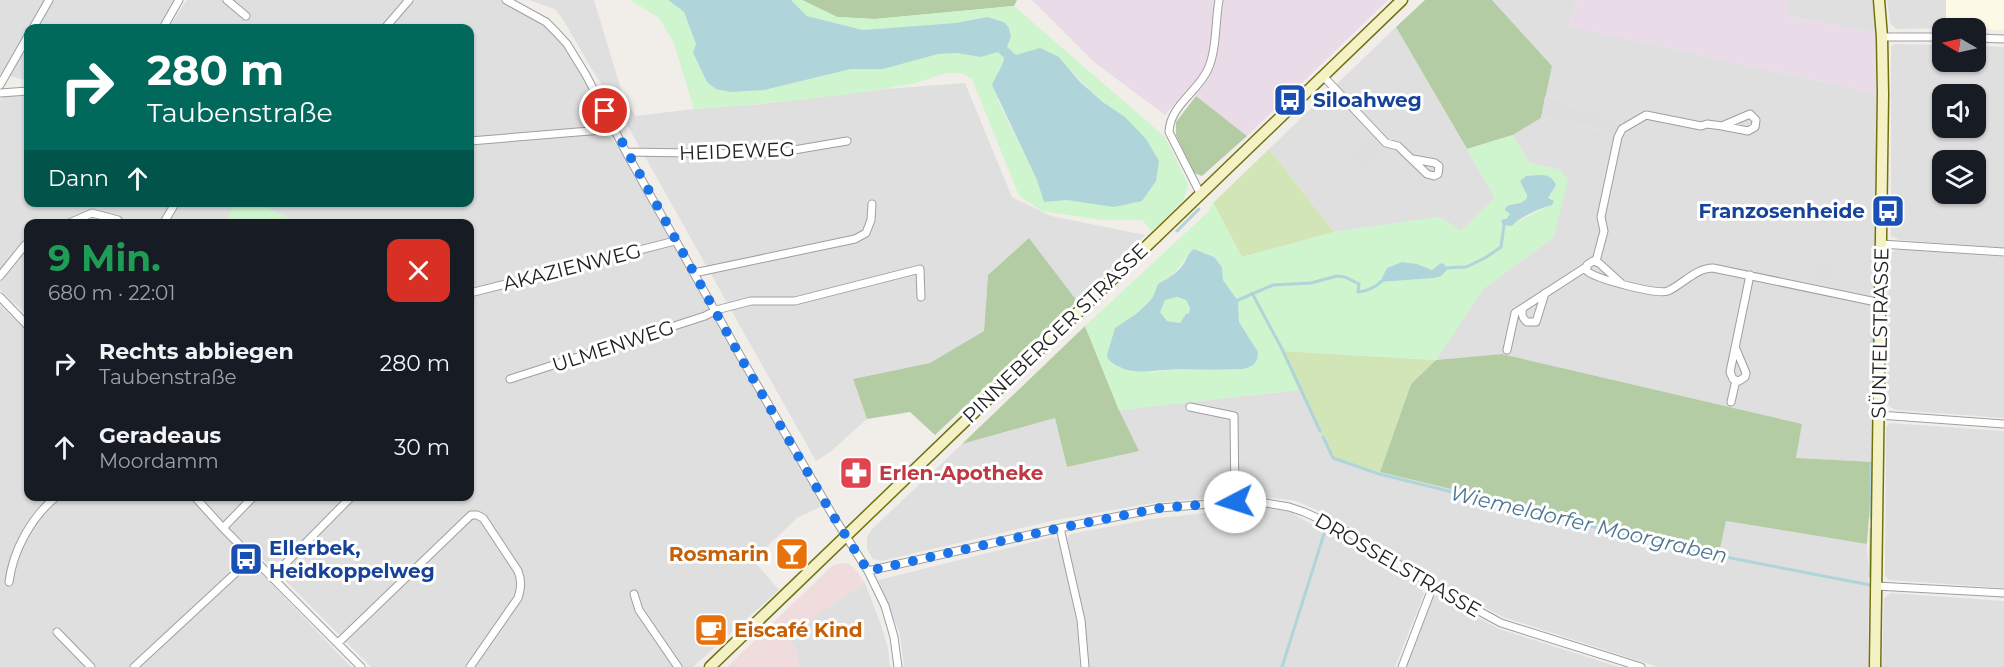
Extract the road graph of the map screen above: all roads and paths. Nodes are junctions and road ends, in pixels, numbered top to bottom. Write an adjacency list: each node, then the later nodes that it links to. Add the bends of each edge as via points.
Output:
1 (49, 0): 10 (street)
2 (179, 0): 11 (street)
3 (227, 0): 9 (street)
4 (409, 0): 12 (street)
5 (506, 0): 23 (street, via 546,22 567,44)
6 (1219, 0): 28 (street, via 1207,72 1180,105 1169,132)
7 (1402, 0): 18 (main road, PINNEBERGER STRASSE)
8 (1878, 0): 13 (main road, SÜNTELSTRASSE)
9 (246, 16)
10 (35, 24)
11 (165, 24)
12 (388, 24)
13 (1882, 37): 14 (street); 33 (main road, SÜNTELSTRASSE)
14 (1932, 38)
15 (1986, 38): 16 (street)
16 (2004, 39)
17 (24, 43): 19 (street)
18 (1323, 76): 27 (street, via 1386,142 1398,146); 28 (main road, PINNEBERGER STRASSE)
19 (0, 85)
20 (24, 91): 21 (street)
21 (0, 93)
22 (1722, 126): 36 (street, via 1694,125 1646,115 1622,129 1601,213 1604,231)
23 (614, 129): 24 (street); 26 (street)
24 (474, 141)
25 (847, 141): 26 (street, HEIDEWEG, via 782,153)
26 (626, 152): 32 (street)
27 (1413, 159)
28 (1203, 191): 65 (main road, PINNEBERGER STRASSE)
29 (872, 204): 38 (street, via 866,233 855,239)
30 (78, 219): 31 (street, via 92,213)
31 (114, 219)
32 (675, 241): 38 (street); 42 (street, AKAZIENWEG)
33 (1881, 244): 35 (street); 46 (main road, SÜNTELSTRASSE)
34 (24, 246): 40 (street)
35 (2004, 252)
36 (1596, 261): 37 (street); 41 (street)
37 (1586, 267): 41 (street, via 1592,276); 43 (street)
38 (694, 273): 48 (street)
39 (1750, 275): 41 (street, via 1707,268 1663,292); 46 (street); 50 (street)
40 (0, 276)
41 (1620, 283)
42 (474, 292)
43 (1545, 293): 47 (street); 47 (street, via 1536,322 1523,318)
44 (0, 297): 49 (street)
45 (921, 297): 48 (street, ULMENWEG, via 920,269 795,301 751,301)
46 (1881, 303): 56 (main road, SÜNTELSTRASSE)
47 (1523, 308): 51 (street, via 1514,315)
48 (716, 310): 52 (street, ULMENWEG); 65 (street)
49 (24, 322)
50 (1736, 349): 53 (street, via 1731,372); 53 (street, via 1746,373 1742,380)
51 (1507, 350)
52 (510, 379)
53 (1736, 380): 54 (street)
54 (1731, 402)
55 (1190, 407): 62 (street, via 1234,416)
56 (1879, 415): 57 (street); 71 (main road, SÜNTELSTRASSE)
57 (2004, 424)
58 (52, 501): 69 (street, via 26,533 12,564)
59 (199, 501): 63 (street)
60 (249, 501): 63 (street)
61 (347, 501): 68 (street)
62 (1235, 502): 64 (street, DROSSELSTRASSE, via 1160,508); 70 (street, DROSSELSTRASSE, via 1288,507 1319,518)
63 (223, 528): 68 (street)
64 (1060, 528): 67 (street, DROSSELSTRASSE); 83 (street, via 1081,620)
65 (847, 536): 67 (street); 81 (main road, PINNEBERGER STRASSE)
66 (242, 567): 77 (street)
67 (868, 571): 82 (street, via 885,606)
68 (272, 577): 75 (street)
69 (9, 582)
70 (1433, 586): 84 (street); 85 (street, DROSSELSTRASSE, via 1501,623)
71 (1876, 586): 72 (street); 86 (main road, SÜNTELSTRASSE)
72 (2004, 593)
73 (634, 594): 80 (street, via 639,610)
74 (57, 632): 76 (street)
75 (338, 643): 78 (street); 79 (street, via 471,514 477,515 483,518 518,571 521,589)
76 (91, 667)
77 (134, 667)
78 (361, 667)
79 (470, 667)
80 (678, 667)
81 (710, 667)
82 (898, 667)
83 (1085, 667)
84 (1402, 667)
85 (1641, 667)
86 (1875, 667)

